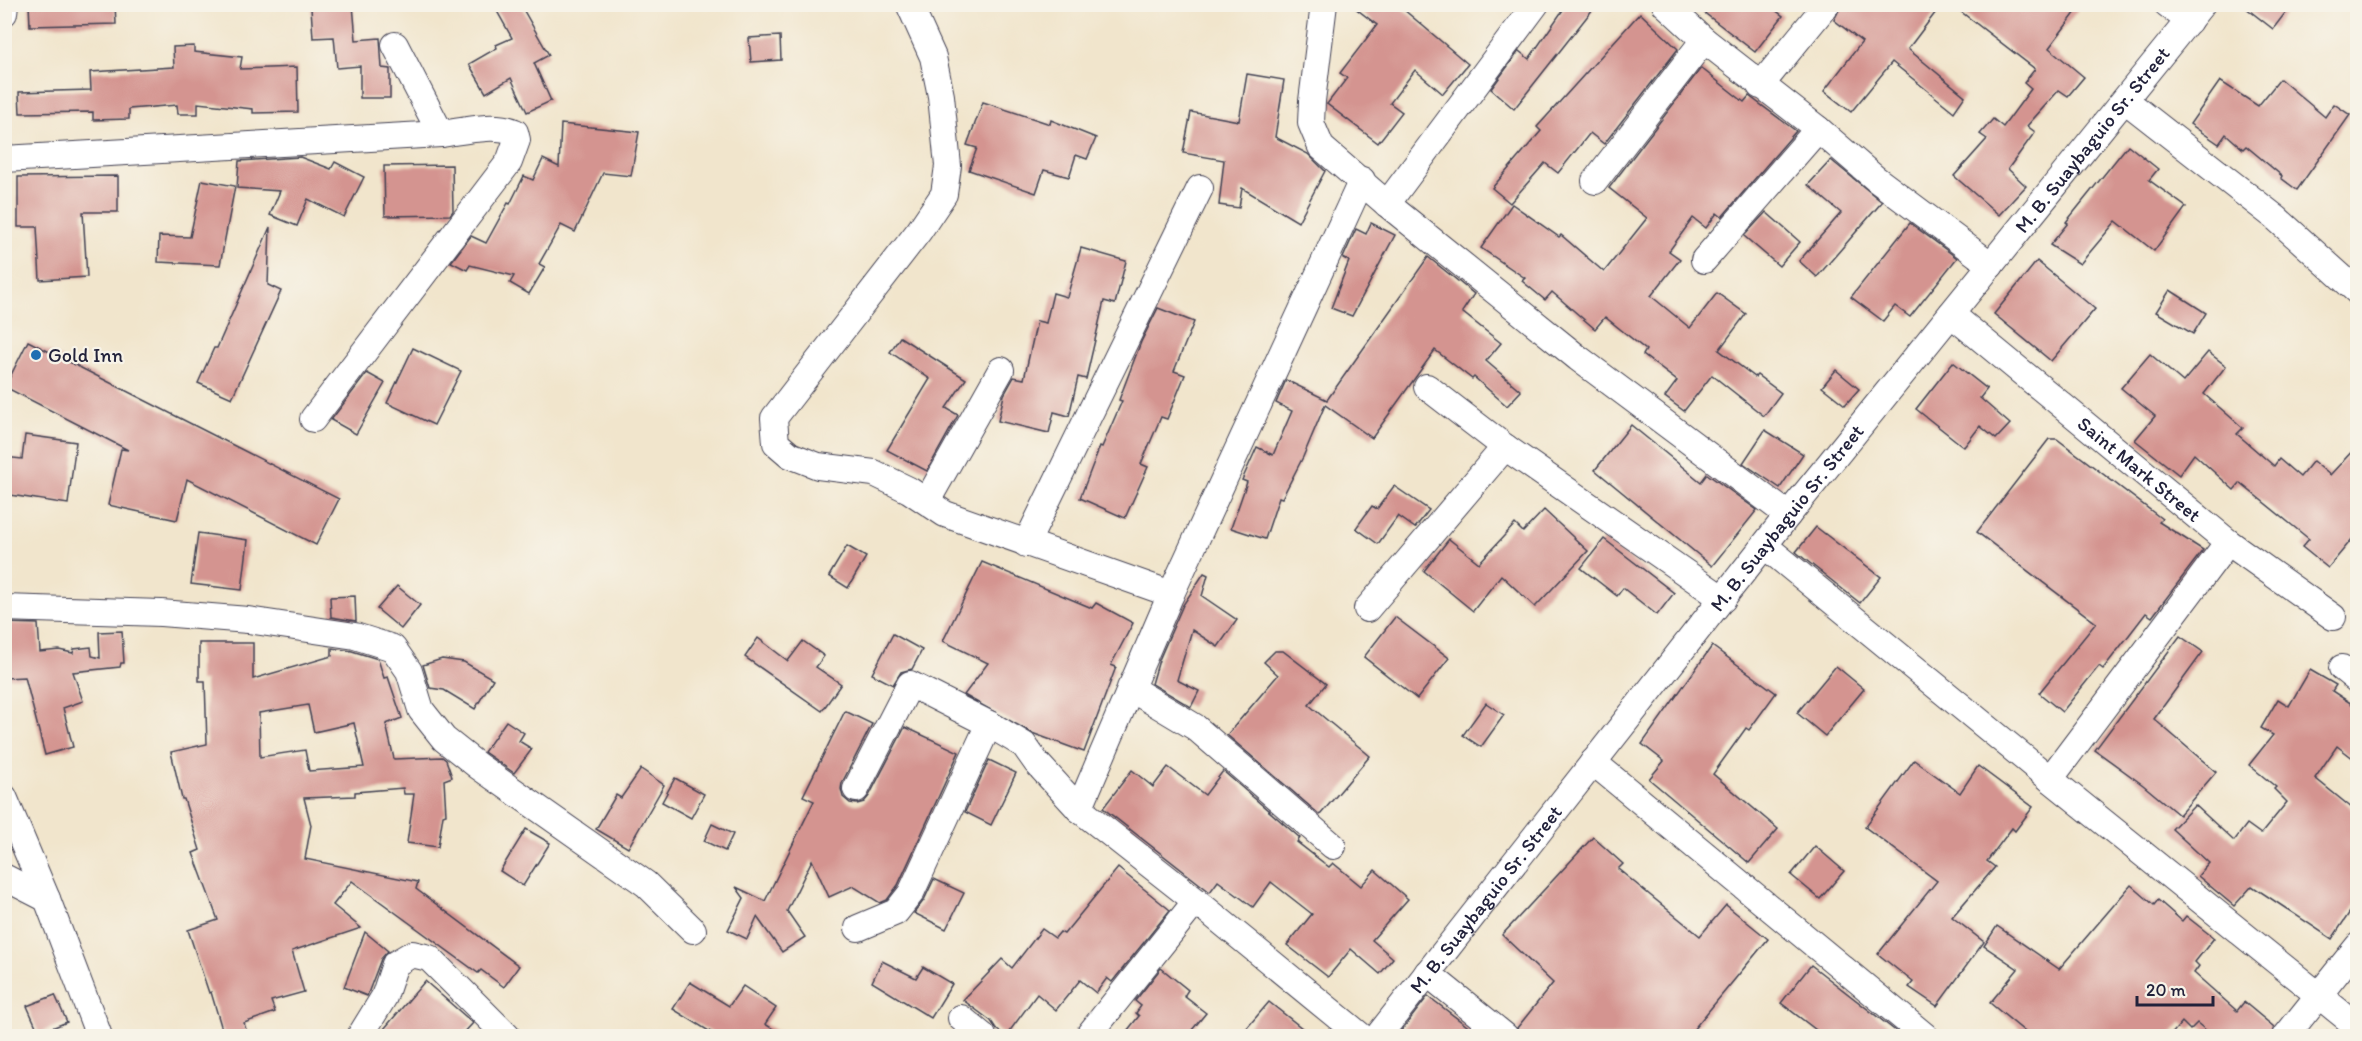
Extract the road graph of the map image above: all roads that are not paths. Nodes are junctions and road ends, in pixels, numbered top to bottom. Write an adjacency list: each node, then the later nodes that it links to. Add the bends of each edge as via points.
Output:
1 (5, 4): 8 (street)
2 (909, 4): 29 (street, via 933,57 941,96 948,166 944,194 774,418 776,443 790,455 818,466 874,473)
3 (1324, 4): 17 (street, via 1311,123 1322,147)
4 (1536, 4): 20 (street)
5 (1665, 4): 10 (street)
6 (1827, 4): 12 (street)
7 (2167, 4): 9 (street)
8 (4, 13)
9 (2196, 13): 13 (street, M. B. Suaybaguio Sr. Street)
10 (1704, 40): 12 (street); 18 (street)
11 (395, 45): 15 (street)
12 (1760, 86): 14 (street)
13 (2125, 100): 22 (street, M. B. Suaybaguio Sr. Street); 23 (street, via 2276,218)
14 (1818, 129): 21 (street); 22 (street)
15 (441, 134): 16 (street); 27 (street, via 507,129 515,132 517,140 509,162)
16 (4, 159)
17 (1362, 180): 20 (street); 34 (street)
18 (1594, 181)
19 (1200, 188): 32 (street)
20 (1387, 204): 30 (street, via 1578,358)
21 (1704, 260)
22 (1991, 266): 24 (street, M. B. Suaybaguio Sr. Street)
23 (2358, 292)
24 (1951, 315): 30 (street, M. B. Suaybaguio Sr. Street); 31 (street, Saint Mark Street)
25 (1001, 370): 29 (street)
26 (1426, 387): 28 (street)
27 (313, 419)
28 (1505, 447): 35 (street); 37 (street)
29 (927, 501): 32 (street, via 945,514)
30 (1788, 515): 33 (street, M. B. Suaybaguio Sr. Street)
31 (2228, 543): 38 (street, Saint Mark Street); 42 (street)
32 (1026, 544): 34 (street)
33 (1765, 546): 35 (street, M. B. Suaybaguio Sr. Street); 42 (street)
34 (1171, 594): 39 (street)
35 (1723, 599): 41 (street, M. B. Suaybaguio Sr. Street)
36 (4, 608): 51 (street, via 248,620 355,636 393,648 409,671 421,710 444,739 646,884)
37 (1367, 609)
38 (2332, 618)
39 (1131, 688): 45 (street); 46 (street, via 1195,728)
40 (989, 724): 43 (street, via 910,684); 45 (street, via 1024,745); 50 (street, via 910,893 896,912)
41 (1593, 762): 53 (street, M. B. Suaybaguio Sr. Street); 65 (street)
42 (2050, 779): 54 (street)
43 (856, 789)
44 (4, 797): 48 (street)
45 (1079, 809): 49 (street)
46 (1333, 846)
47 (7, 882): 48 (street)
48 (47, 899): 57 (street)
49 (1196, 901): 61 (street); 62 (street)
50 (858, 928)
51 (693, 930)
52 (2358, 946): 54 (street)
53 (1426, 973): 63 (street, M. B. Suaybaguio Sr. Street); 64 (street)
54 (2319, 996): 56 (street); 66 (street)
55 (961, 1018): 60 (street)
56 (2358, 1027)
57 (99, 1036)
58 (360, 1036): 59 (street, via 384,997 395,964 412,954 429,958)
59 (507, 1036)
60 (983, 1036)
61 (1088, 1036)
62 (1361, 1036)
63 (1378, 1036)
64 (1505, 1036)
65 (1924, 1036)
66 (2286, 1036)

